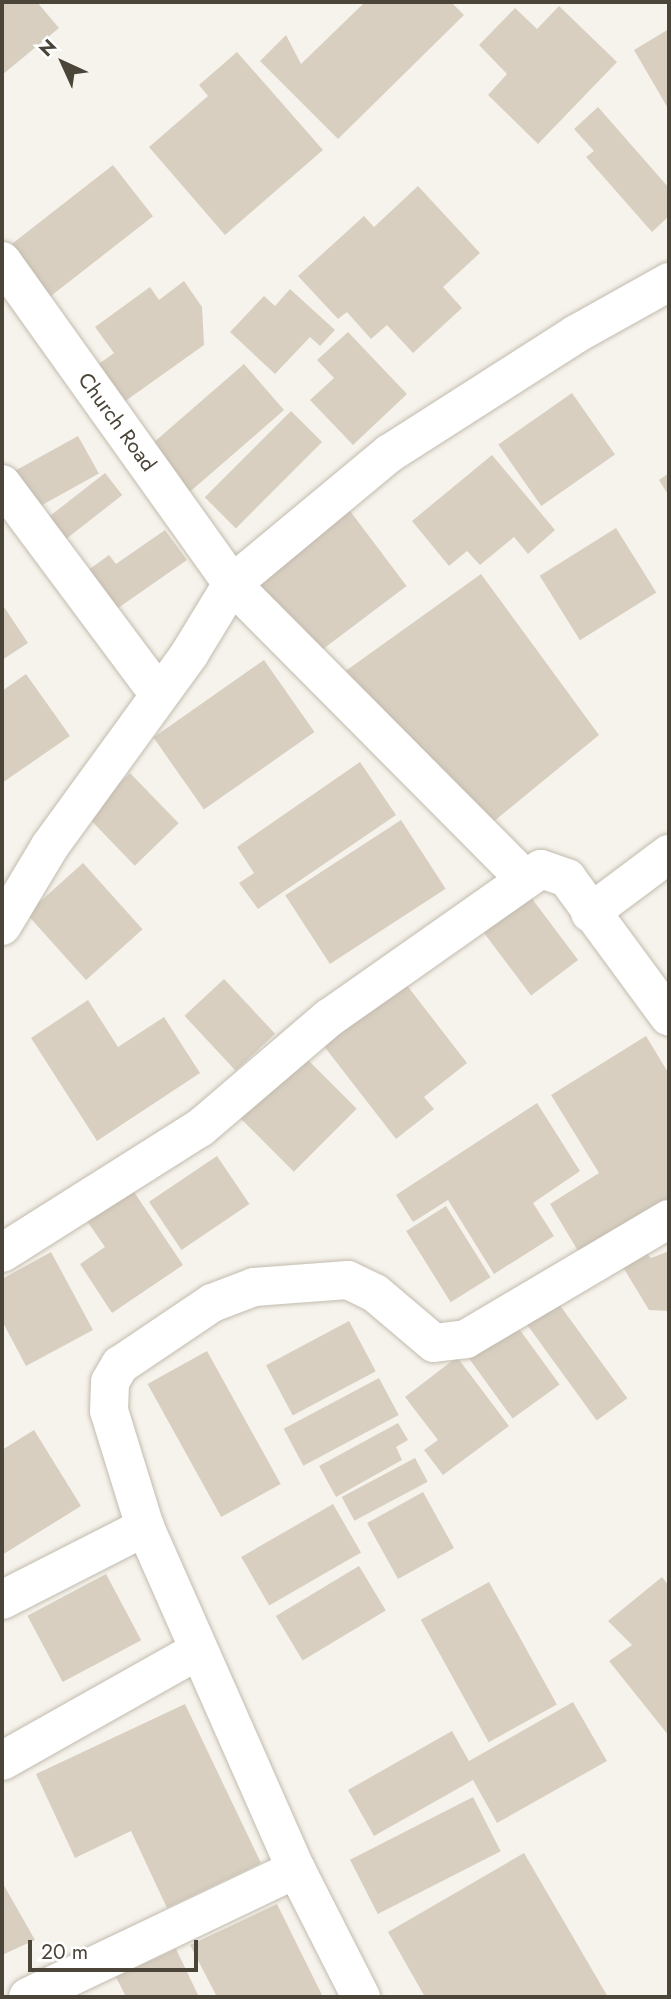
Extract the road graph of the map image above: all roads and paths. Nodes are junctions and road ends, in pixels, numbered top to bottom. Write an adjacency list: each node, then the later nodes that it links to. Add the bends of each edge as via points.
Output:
1 (2, 261): 4 (street, Church Road)
2 (669, 282): 4 (street, via 576,334 390,453)
3 (2, 484): 5 (street)
4 (232, 584): 5 (street); 7 (street, Church Road)
5 (159, 695): 9 (street, via 50,846)
6 (669, 854): 8 (street)
7 (524, 878): 8 (street, via 541,869 557,871); 12 (street, via 329,1018 200,1128)
8 (590, 913): 10 (street)
9 (2, 926)
10 (669, 1017)
11 (669, 1219): 13 (street, via 466,1339 434,1343 375,1293 348,1280 254,1287 212,1303 120,1365 110,1382 109,1411)
12 (2, 1253)
13 (145, 1527): 14 (street); 15 (street)
14 (2, 1600)
15 (197, 1651): 16 (street); 17 (street)
16 (2, 1761)
17 (296, 1869): 18 (street); 19 (street)
18 (29, 1997)
19 (361, 1997)

